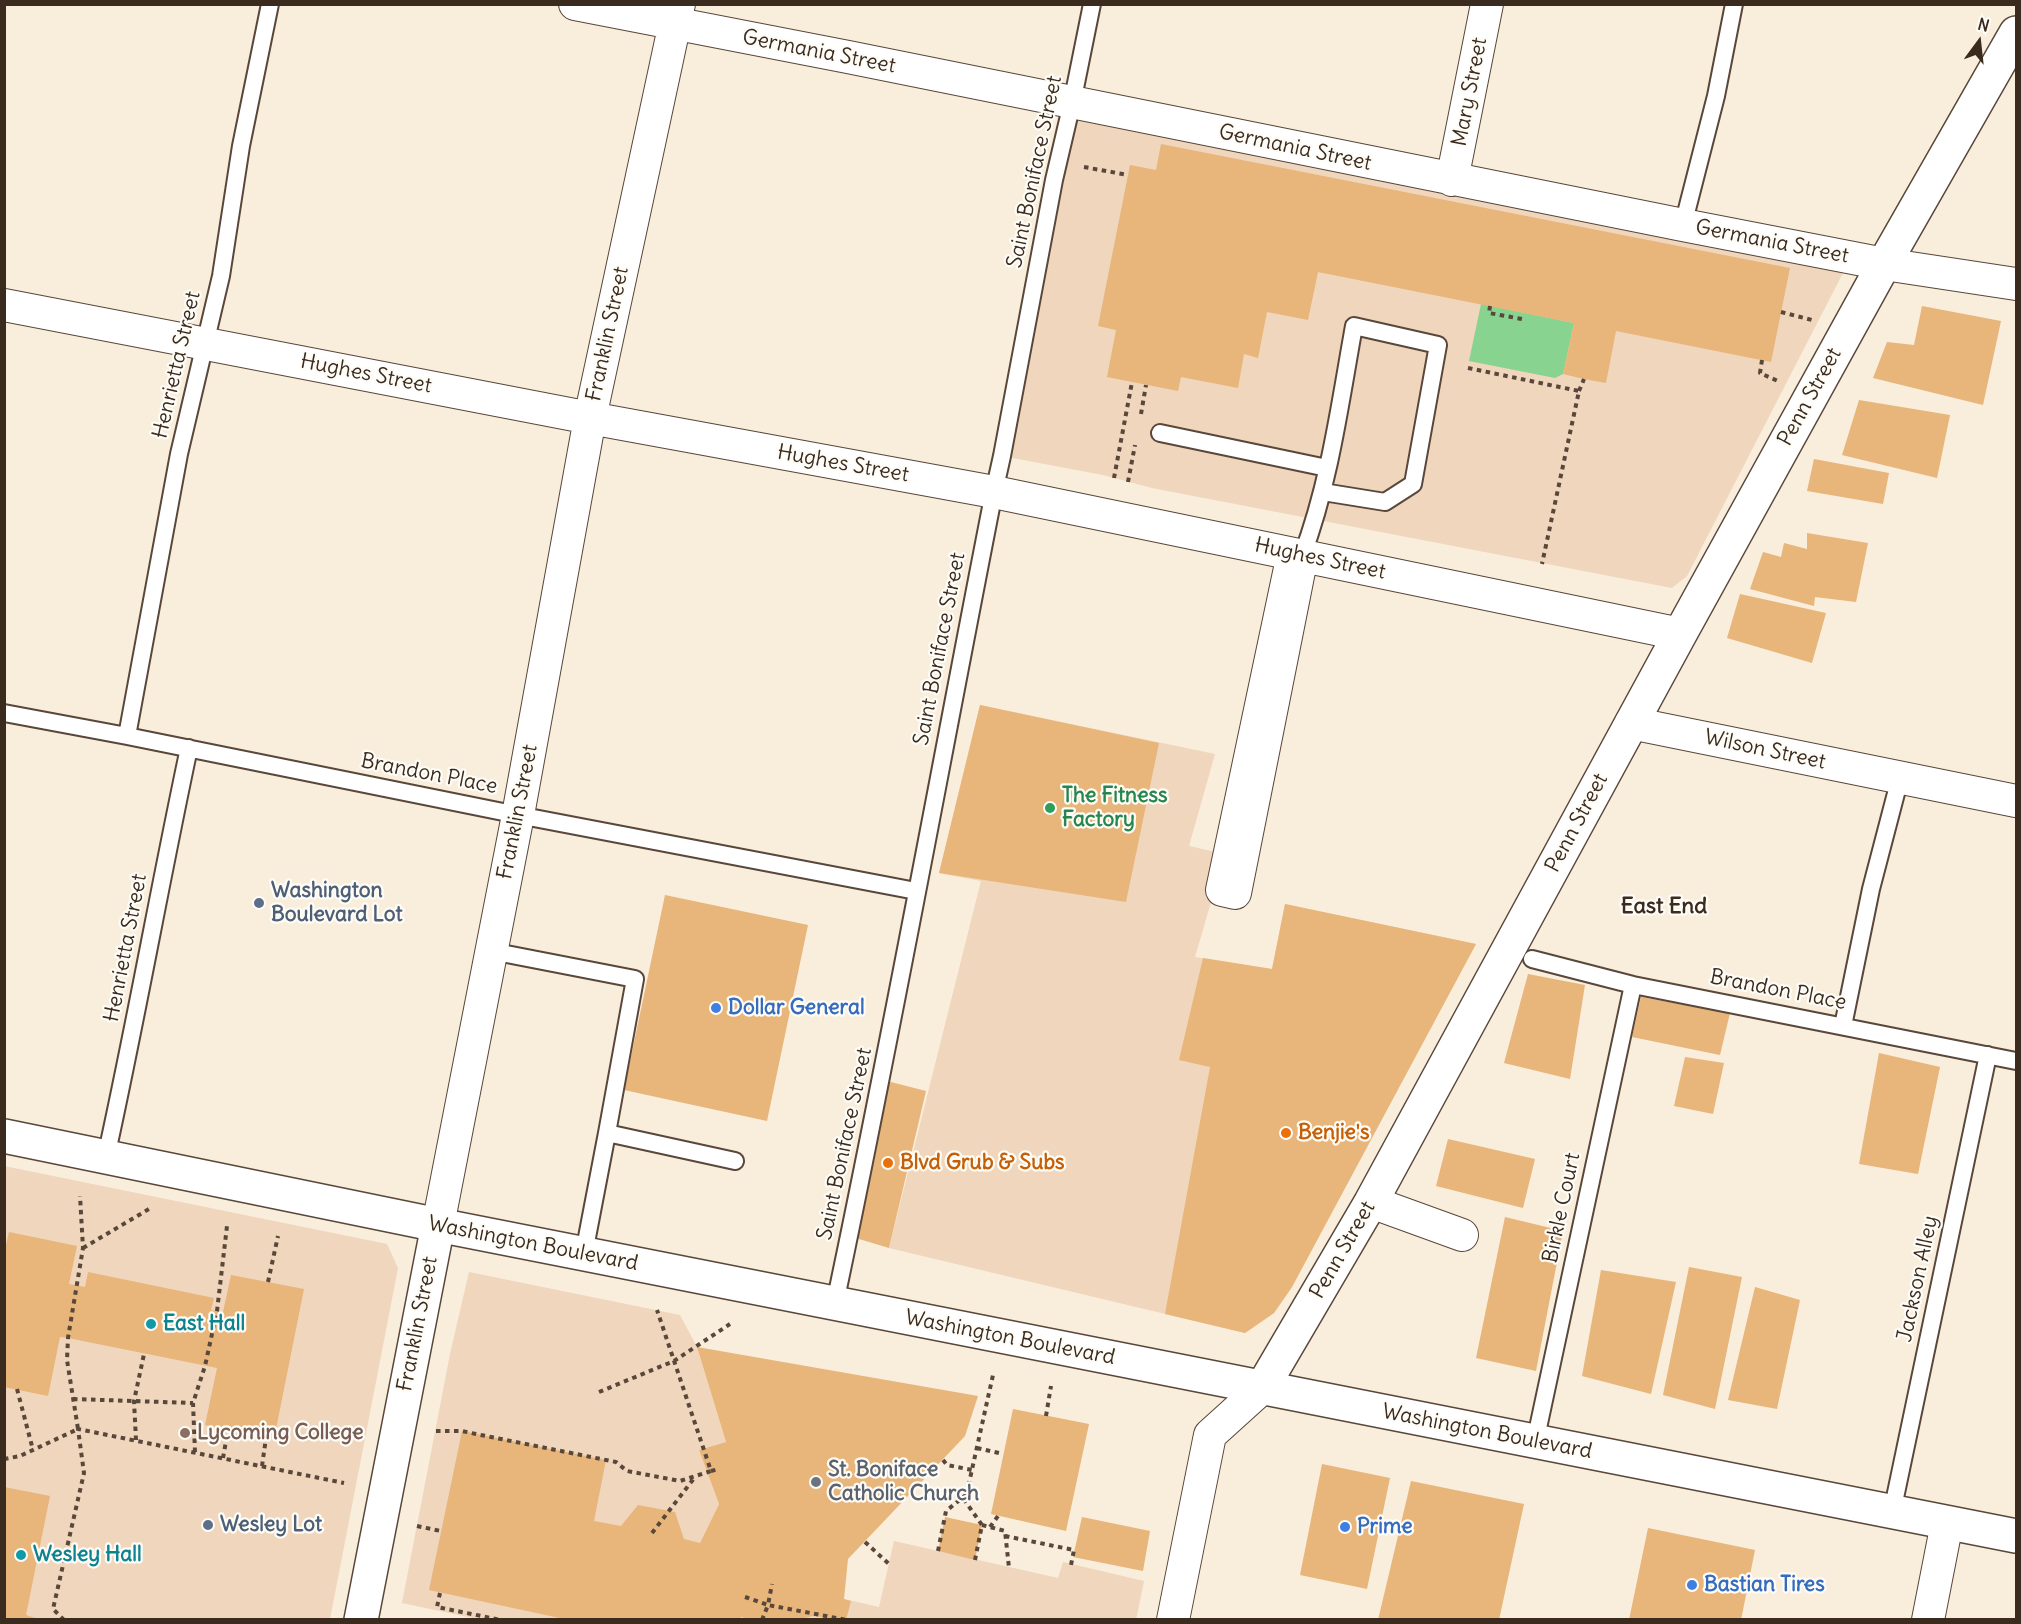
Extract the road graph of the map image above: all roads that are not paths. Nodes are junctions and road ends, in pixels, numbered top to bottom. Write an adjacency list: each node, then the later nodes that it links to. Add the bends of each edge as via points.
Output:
1 (270, 4): 14 (lane, Henrietta Street)
2 (575, 4): 6 (street, Germania Street)
3 (1092, 4): 8 (lane, Saint Boniface Street)
4 (1487, 4): 9 (street, Mary Street)
5 (1734, 4): 10 (lane, via 1716,96)
6 (677, 15): 8 (street, Germania Street, via 848,57); 15 (street, Franklin Street)
7 (2016, 33): 11 (main road, Penn Street)
8 (1072, 103): 9 (street, Germania Street); 18 (lane, Saint Boniface Street)
9 (1452, 180): 10 (street, Germania Street)
10 (1683, 225): 11 (street, Germania Street)
11 (1884, 264): 12 (street, Germania Street); 21 (main road, Penn Street)
12 (2016, 284)
13 (4, 305): 14 (street, Hughes Street)
14 (205, 344): 15 (street, Hughes Street); 24 (lane, Henrietta Street, via 179,454)
15 (590, 418): 18 (street, Hughes Street); 28 (street, Franklin Street)
16 (1160, 433): 17 (lane)
17 (1327, 468): 19 (lane); 19 (lane, via 1354,326 1438,345 1413,484 1385,502)
18 (994, 492): 20 (street, Hughes Street); 29 (lane, Saint Boniface Street)
19 (1323, 492): 20 (lane, via 1316,519)
20 (1298, 555): 20 (street, via 1222,890 1234,893); 21 (street, Hughes Street)
21 (1680, 634): 23 (main road, Penn Street)
22 (4, 713): 24 (lane, Brandon Place)
23 (1631, 723): 26 (street, Wilson Street); 40 (main road, Penn Street)
24 (127, 736): 25 (lane, Brandon Place)
25 (189, 748): 28 (lane, Brandon Place); 38 (lane, Henrietta Street)
26 (1900, 778): 27 (street, Wilson Street); 33 (lane, via 1871,889)
27 (2016, 801)
28 (518, 815): 29 (lane, Brandon Place); 30 (street, Franklin Street)
29 (916, 891): 44 (lane, Saint Boniface Street)
30 (491, 951): 36 (lane, via 635,979); 41 (street, Franklin Street)
31 (1532, 959): 32 (lane, Brandon Place)
32 (1633, 985): 33 (lane, Brandon Place); 46 (lane, Birkle Court)
33 (1843, 1026): 34 (lane, Brandon Place)
34 (1988, 1055): 35 (lane, Brandon Place); 47 (lane, Jackson Alley)
35 (2016, 1061)
36 (607, 1133): 39 (lane); 43 (lane)
37 (4, 1136): 38 (main road, Washington Boulevard)
38 (106, 1157): 41 (main road, Washington Boulevard)
39 (735, 1161)
40 (1371, 1202): 42 (street); 45 (main road, Penn Street)
41 (438, 1225): 43 (main road, Washington Boulevard); 50 (main road, Franklin Street)
42 (1462, 1235)
43 (584, 1253): 44 (main road, Washington Boulevard)
44 (835, 1303): 45 (main road, Washington Boulevard)
45 (1262, 1388): 46 (main road, Washington Boulevard); 51 (street, Penn Street, via 1210,1435)
46 (1535, 1442): 47 (main road, Washington Boulevard)
47 (1892, 1512): 48 (main road, Washington Boulevard)
48 (1947, 1523): 49 (main road, Washington Boulevard); 52 (street)
49 (2016, 1536)
50 (361, 1620)
51 (1173, 1620)
52 (1928, 1620)

